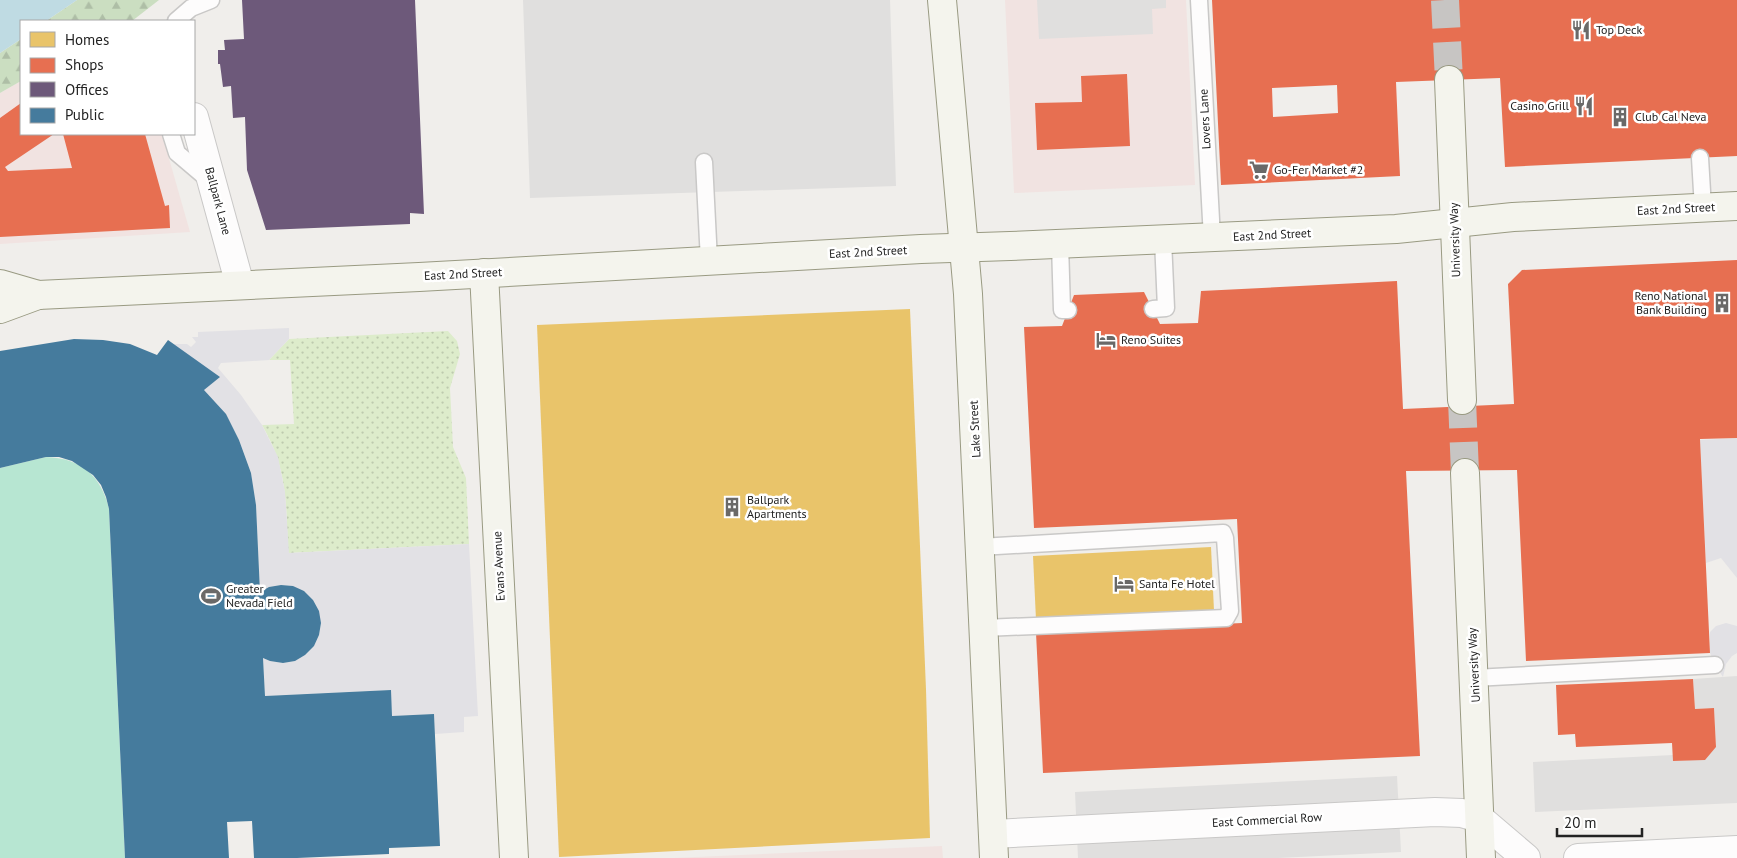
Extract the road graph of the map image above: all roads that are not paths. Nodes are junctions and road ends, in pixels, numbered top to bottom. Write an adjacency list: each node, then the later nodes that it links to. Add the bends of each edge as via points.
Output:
1 (211, 0): 4 (lane, via 191,8)
2 (942, 0): 17 (main road, Lake Street)
3 (1199, 0): 14 (lane, Lovers Lane)
4 (177, 20)
5 (1448, 80): 13 (main road, University Way)
6 (195, 121): 10 (street, Ballpark Lane)
7 (171, 135): 10 (lane, via 177,153)
8 (1700, 158): 12 (lane)
9 (704, 162): 18 (lane)
10 (213, 184): 21 (street, Ballpark Lane)
11 (1737, 206): 12 (main road, East 2nd Street)
12 (1703, 208): 13 (main road, East 2nd Street, via 1513,217)
13 (1454, 224): 14 (main road, East 2nd Street); 26 (main road, University Way)
14 (1212, 238): 15 (main road, East 2nd Street)
15 (1163, 240): 16 (main road, East 2nd Street); 24 (lane, via 1166,308)
16 (1060, 244): 17 (main road, East 2nd Street); 25 (lane, via 1062,310)
17 (964, 248): 18 (main road, East 2nd Street); 28 (main road, Lake Street)
18 (709, 261): 19 (main road, East 2nd Street)
19 (484, 273): 21 (main road, East 2nd Street); 35 (main road, Evans Avenue)
20 (0, 284): 22 (main road, East 2nd Street)
21 (240, 285): 22 (main road, East 2nd Street)
22 (38, 296): 23 (main road)
23 (0, 309)
24 (1153, 309)
25 (1068, 310)
26 (1462, 400)
27 (1465, 472): 31 (main road, University Way)
28 (980, 547): 29 (main road, Lake Street); 29 (lane, via 1222,533 1230,611 1226,618)
29 (984, 628): 33 (main road, Lake Street)
30 (1715, 664): 31 (lane)
31 (1474, 678): 32 (main road, University Way)
32 (1479, 818): 33 (street, East Commercial Row, via 1462,813 1435,812); 36 (main road, University Way); 37 (street, East Commercial Row)
33 (994, 846)
34 (1737, 850): 38 (street)
35 (514, 858)
36 (1481, 858)
37 (1526, 858)
38 (1578, 858)

